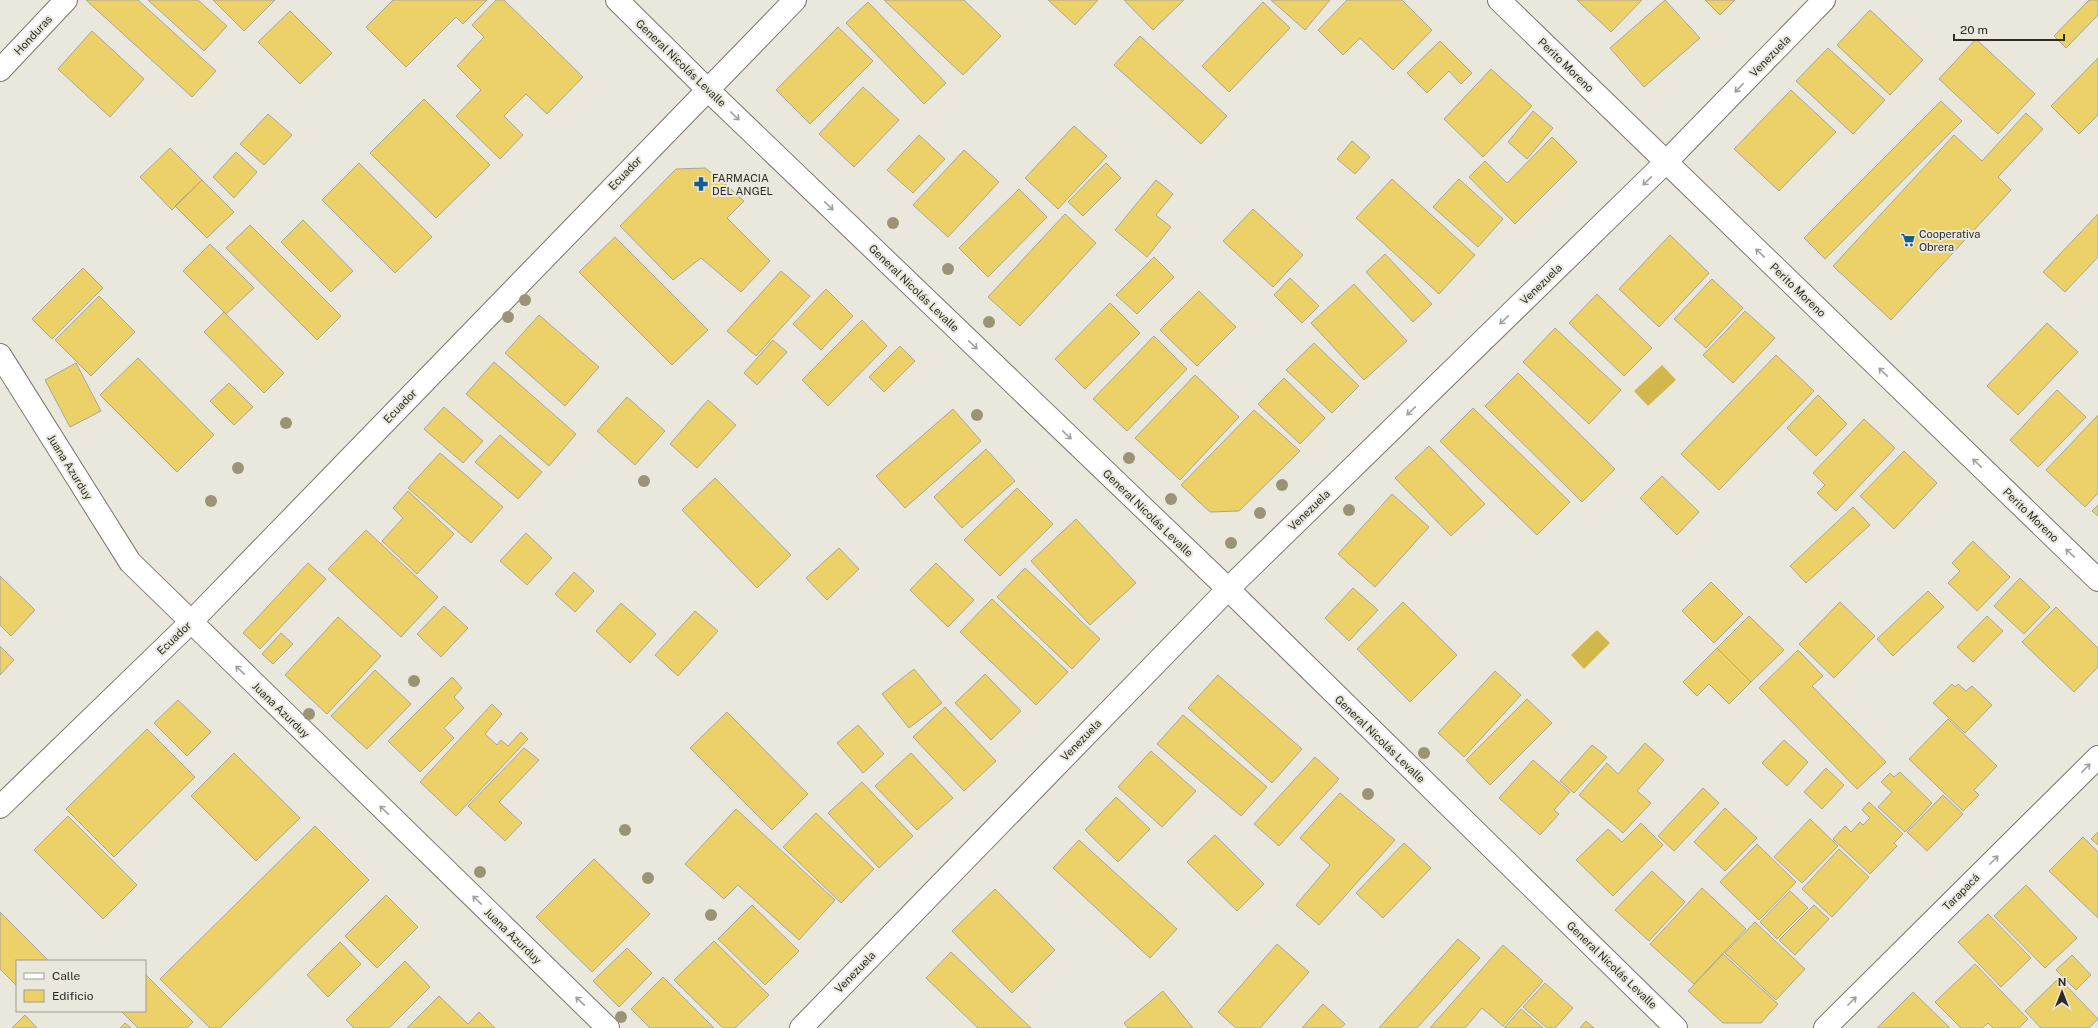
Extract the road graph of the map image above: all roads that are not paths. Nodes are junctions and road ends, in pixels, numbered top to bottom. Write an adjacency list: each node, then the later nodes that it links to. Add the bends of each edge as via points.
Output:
1 (66, 0): 6 (street, Honduras)
2 (617, 0): 7 (street, General Nicolás Levalle)
3 (795, 0): 7 (street, Ecuador)
4 (1499, 0): 8 (street, Perito Moreno)
5 (1824, 0): 8 (street, Venezuela, one-way to 8)
6 (0, 70)
7 (707, 89): 11 (street, General Nicolás Levalle, one-way to 11); 12 (street, Ecuador)
8 (1666, 162): 10 (street, Perito Moreno, one-way to 8); 11 (street, Venezuela, one-way to 11)
9 (0, 355): 12 (street, Juana Azurduy, via 130,562)
10 (2098, 580)
11 (1228, 590): 16 (street, Venezuela); 17 (street, General Nicolás Levalle)
12 (191, 622): 14 (street, Ecuador); 15 (street, Juana Azurduy, one-way to 12)
13 (2098, 757): 18 (street, Tarapacá, one-way to 13)
14 (0, 807)
15 (608, 1028)
16 (800, 1028)
17 (1676, 1028)
18 (1824, 1028)

